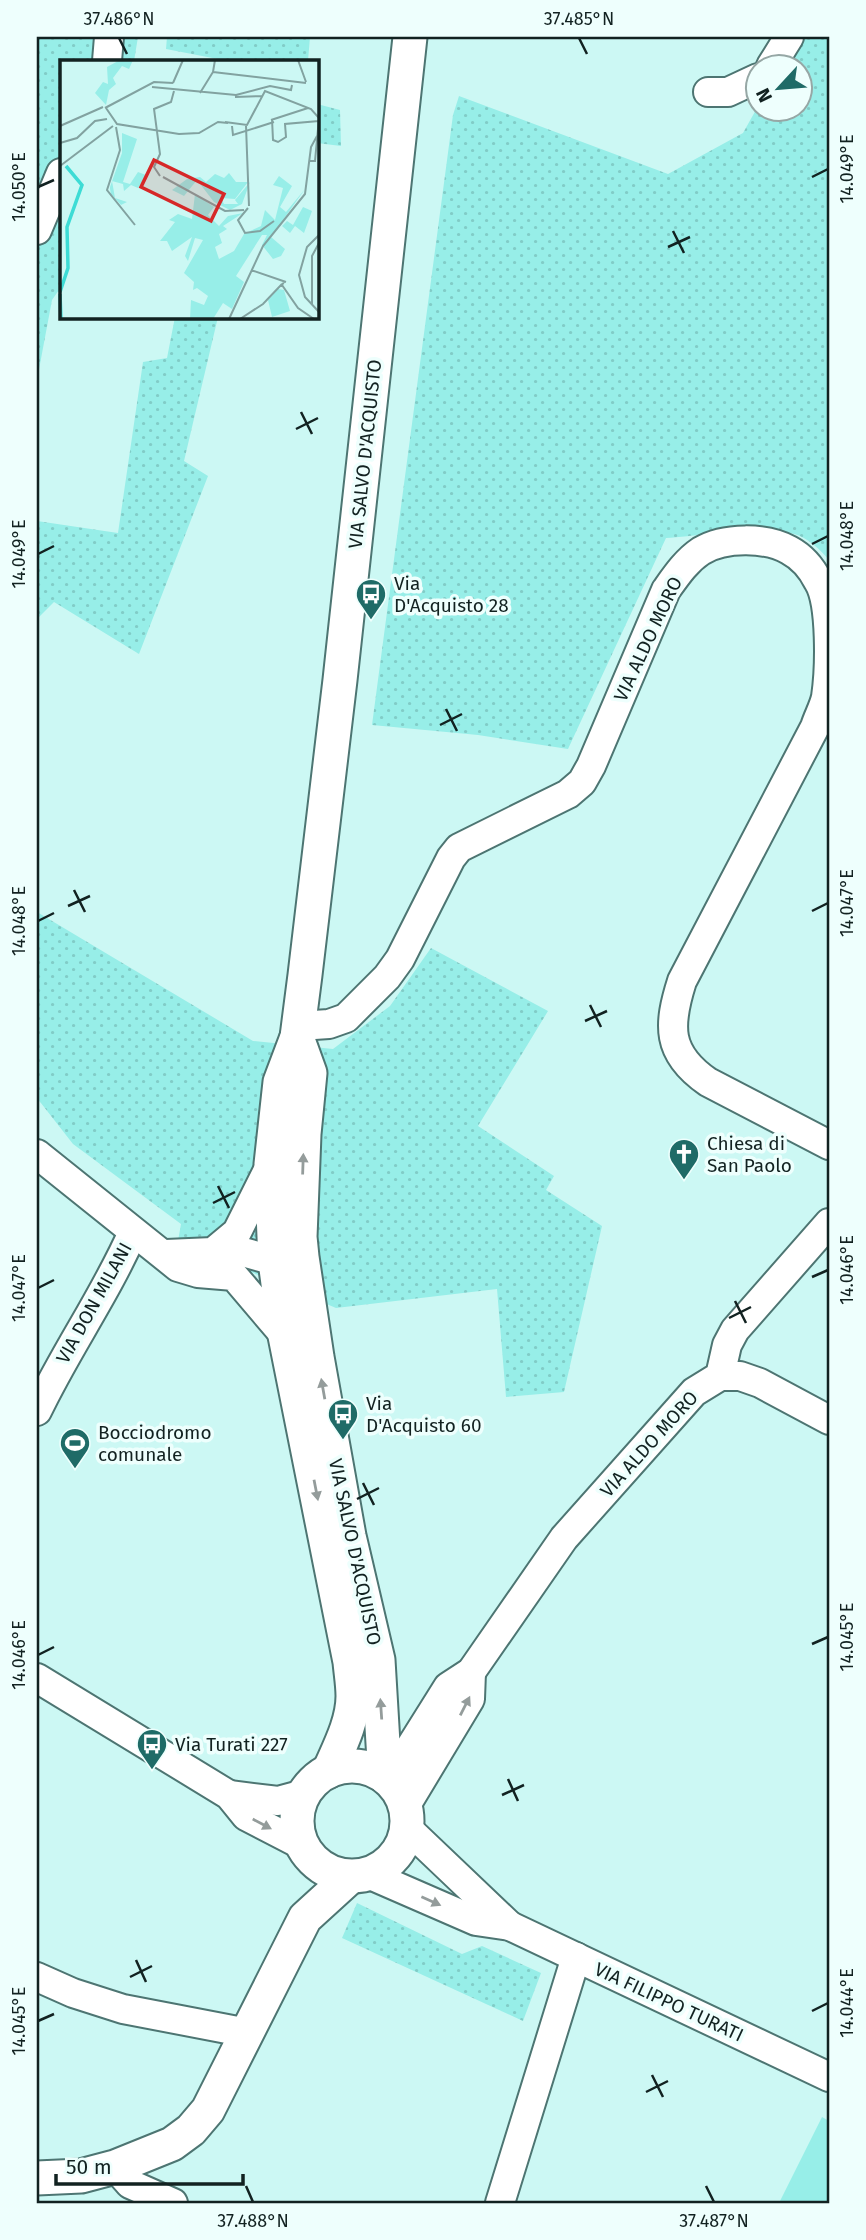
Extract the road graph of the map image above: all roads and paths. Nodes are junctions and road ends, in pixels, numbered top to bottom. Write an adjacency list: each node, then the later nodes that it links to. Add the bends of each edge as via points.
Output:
1 (109, 37): 5 (street)
2 (410, 37): 10 (street, VIA SALVO D'ACQUISTO)
3 (789, 37): 4 (street)
4 (780, 52)
5 (107, 60)
6 (744, 86): 7 (street)
7 (708, 92)
8 (60, 175): 9 (street)
9 (37, 230)
10 (298, 1032): 11 (street, VIA ALDO MORO, via 346,1018 387,976 460,848 568,794 582,782 666,590 680,569 722,542 771,544 807,564 820,583 826,603 829,673 825,700 682,981 673,1007 672,1034 682,1060 701,1077); 13 (street, VIA SALVO D'ACQUISTO, via 279,1082); 18 (street, VIA SALVO D'ACQUISTO, one-way to 10, via 300,1237 310,1073)
11 (829, 1145)
12 (37, 1154): 15 (street)
13 (271, 1164): 16 (street, via 237,1232); 18 (street, VIA SALVO D'ACQUISTO)
14 (829, 1223): 21 (street, via 735,1330)
15 (133, 1232): 17 (street); 22 (street, VIA DON MILANI)
16 (213, 1252): 17 (street); 18 (street)
17 (164, 1254): 19 (street, via 178,1267)
18 (289, 1259): 19 (street); 20 (street, VIA SALVO D'ACQUISTO); 28 (street, VIA SALVO D'ACQUISTO, one-way to 18, via 378,1660 349,1536 317,1357)
19 (234, 1276): 20 (street)
20 (285, 1336): 25 (street, VIA SALVO D'ACQUISTO, one-way to 25, via 350,1662 353,1699 348,1726)
21 (720, 1376): 23 (street, via 760,1383); 28 (street, VIA ALDO MORO, via 694,1392 564,1538 471,1672 470,1699)
22 (37, 1411)
23 (829, 1420)
24 (37, 1678): 27 (street)
25 (329, 1771): 26 (street, via 314,1780); 28 (street, via 358,1766 372,1770)
26 (304, 1794): 27 (street, via 278,1801); 29 (street, via 297,1828)
27 (229, 1795): 29 (street, one-way to 29, via 246,1816)
28 (397, 1798): 30 (street, via 403,1843 382,1868); 32 (street)
29 (305, 1850): 30 (street, via 334,1874); 31 (street)
30 (359, 1876): 31 (street); 32 (street, one-way to 32, via 476,1921)
31 (305, 1918): 35 (street)
32 (510, 1926): 33 (street, VIA FILIPPO TURATI)
33 (576, 1957): 36 (street, VIA FILIPPO TURATI); 40 (street)
34 (37, 1977): 35 (street, via 124,2009)
35 (248, 2034): 37 (street, via 208,2110 191,2130 172,2144)
36 (829, 2077)
37 (115, 2167): 38 (street, via 81,2176); 39 (street, via 131,2184)
38 (37, 2178)
39 (173, 2203)
40 (500, 2203)

